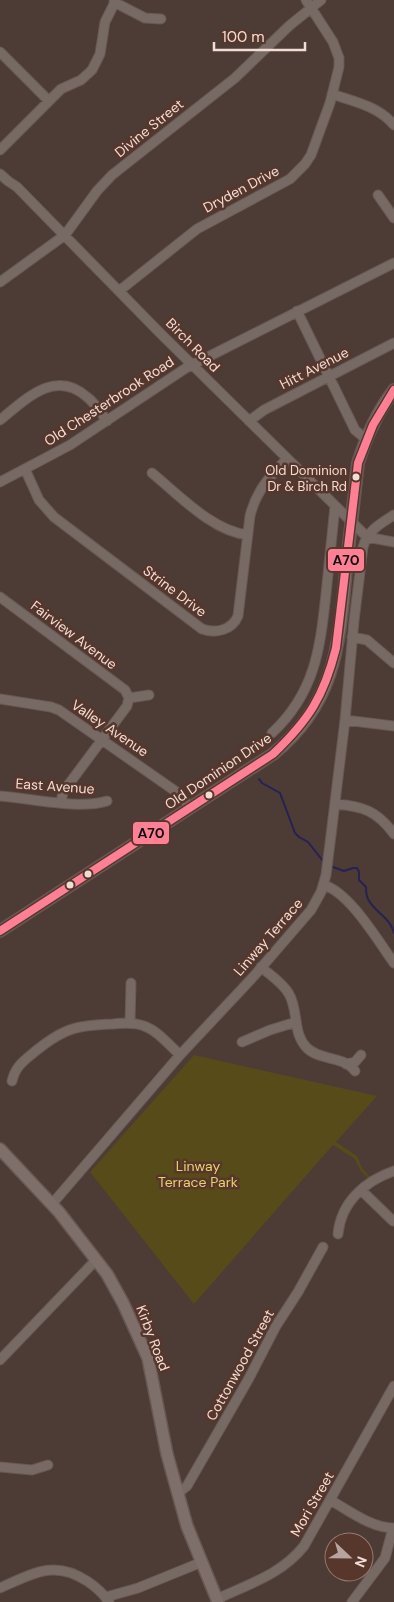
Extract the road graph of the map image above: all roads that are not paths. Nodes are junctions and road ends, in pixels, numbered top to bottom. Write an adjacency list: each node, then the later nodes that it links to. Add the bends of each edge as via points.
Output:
1 (321, 0): 3 (street, Divine Street)
2 (115, 1): 4 (street, via 145,18); 7 (street, via 105,22 96,63 87,75 61,88)
3 (309, 4): 6 (street, Dryden Drive, via 337,50 339,67); 13 (street, Divine Street, via 235,78 108,179)
4 (161, 19)
5 (0, 52): 7 (street)
6 (332, 94): 8 (street, via 372,107); 16 (street, Dryden Drive, via 315,146 298,172 282,184 212,219)
7 (49, 101): 9 (street)
8 (394, 125)
9 (0, 150)
10 (0, 174): 13 (street, Birch Road, via 18,187)
11 (378, 195): 12 (street)
12 (394, 218)
13 (65, 235): 15 (street, Divine Street); 16 (street, Birch Road)
14 (394, 263): 17 (street, Old Chesterbrook Road)
15 (0, 282)
16 (119, 291): 19 (street, Birch Road)
17 (297, 311): 19 (street, Old Chesterbrook Road); 20 (street)
18 (394, 343): 20 (street, Hitt Avenue)
19 (193, 364): 23 (street, Old Chesterbrook Road); 24 (street, Birch Road)
20 (329, 376): 24 (street, Hitt Avenue); 25 (street, via 355,430)
21 (394, 390): 25 (main road, Old Dominion Drive)
22 (0, 420): 23 (street, via 36,392 66,386 81,392)
23 (107, 421): 27 (street, Old Chesterbrook Road)
24 (249, 421): 26 (street, Birch Road)
25 (366, 440): 32 (main road, Old Dominion Drive, via 358,463)
26 (288, 459): 30 (street, Birch Road); 33 (street, Strine Drive, via 257,494)
27 (25, 469): 29 (street, Old Chesterbrook Road); 33 (street, Strine Drive, via 39,500 54,517 208,631 226,629 238,616)
28 (152, 473): 33 (street, via 212,522 230,532)
29 (0, 482)
30 (336, 506): 32 (street, Birch Road); 44 (street, via 316,661 306,688 291,713)
31 (394, 515): 34 (street, via 376,526)
32 (351, 522): 34 (street, Birch Road); 50 (main road, Old Dominion Drive, via 336,652 320,699 304,725 284,745)
33 (248, 535)
34 (367, 537): 35 (street); 37 (street, Linway Terrace)
35 (394, 542)
36 (0, 597): 40 (street, Fairview Avenue, via 124,690)
37 (352, 638): 38 (street, via 367,640); 42 (street, Linway Terrace)
38 (394, 664)
39 (149, 696): 40 (street)
40 (129, 698): 45 (street, via 127,706)
41 (0, 699): 45 (street, Valley Avenue, via 59,710)
42 (345, 720): 43 (street); 49 (street, Linway Terrace)
43 (394, 726)
44 (272, 732)
45 (103, 739): 48 (street, via 63,792); 50 (street, Valley Avenue, via 178,793)
46 (0, 796): 48 (street, East Avenue)
47 (107, 801): 48 (street, East Avenue, via 95,804)
48 (61, 802)
49 (335, 804): 51 (street, via 371,812); 52 (street, Linway Terrace)
50 (191, 808): 53 (main road, Old Dominion Drive)
51 (394, 834)
52 (324, 885): 54 (street, via 338,892 354,908); 55 (street, Linway Terrace, via 311,910)
53 (0, 931)
54 (394, 963)
55 (261, 967): 57 (street, via 289,994); 60 (street, Linway Terrace)
56 (131, 983): 58 (street)
57 (296, 1022): 59 (street); 62 (street, via 302,1042 312,1052)
58 (130, 1023): 60 (street, via 151,1030); 64 (street, via 90,1024 61,1032 20,1064)
59 (242, 1042)
60 (180, 1055): 68 (street, Linway Terrace)
61 (361, 1055): 62 (street, via 355,1062)
62 (346, 1064): 63 (street)
63 (356, 1071)
64 (12, 1081)
65 (0, 1149): 68 (main road, Kirby Road)
66 (394, 1171): 67 (street)
67 (361, 1190): 69 (street); 70 (street, via 344,1210)
68 (52, 1204): 72 (main road, Kirby Road)
69 (393, 1221)
70 (338, 1234)
71 (323, 1247): 77 (street, Cottonwood Street, via 187,1486)
72 (96, 1260): 73 (street); 77 (main road, Kirby Road, via 116,1287 148,1358)
73 (0, 1360)
74 (394, 1386): 78 (street, Mori Street)
75 (48, 1465): 76 (street, via 32,1470)
76 (0, 1467)
77 (177, 1494): 80 (main road, Kirby Road)
78 (330, 1500): 79 (street, via 370,1522); 83 (street, Mori Street, via 304,1546 289,1563)
79 (394, 1528): 84 (street, via 384,1558)
80 (202, 1562): 82 (street); 83 (main road, Kirby Road)
81 (0, 1588): 82 (street, via 46,1570 63,1570 81,1577)
82 (108, 1600)
83 (218, 1600)
84 (352, 1602)

